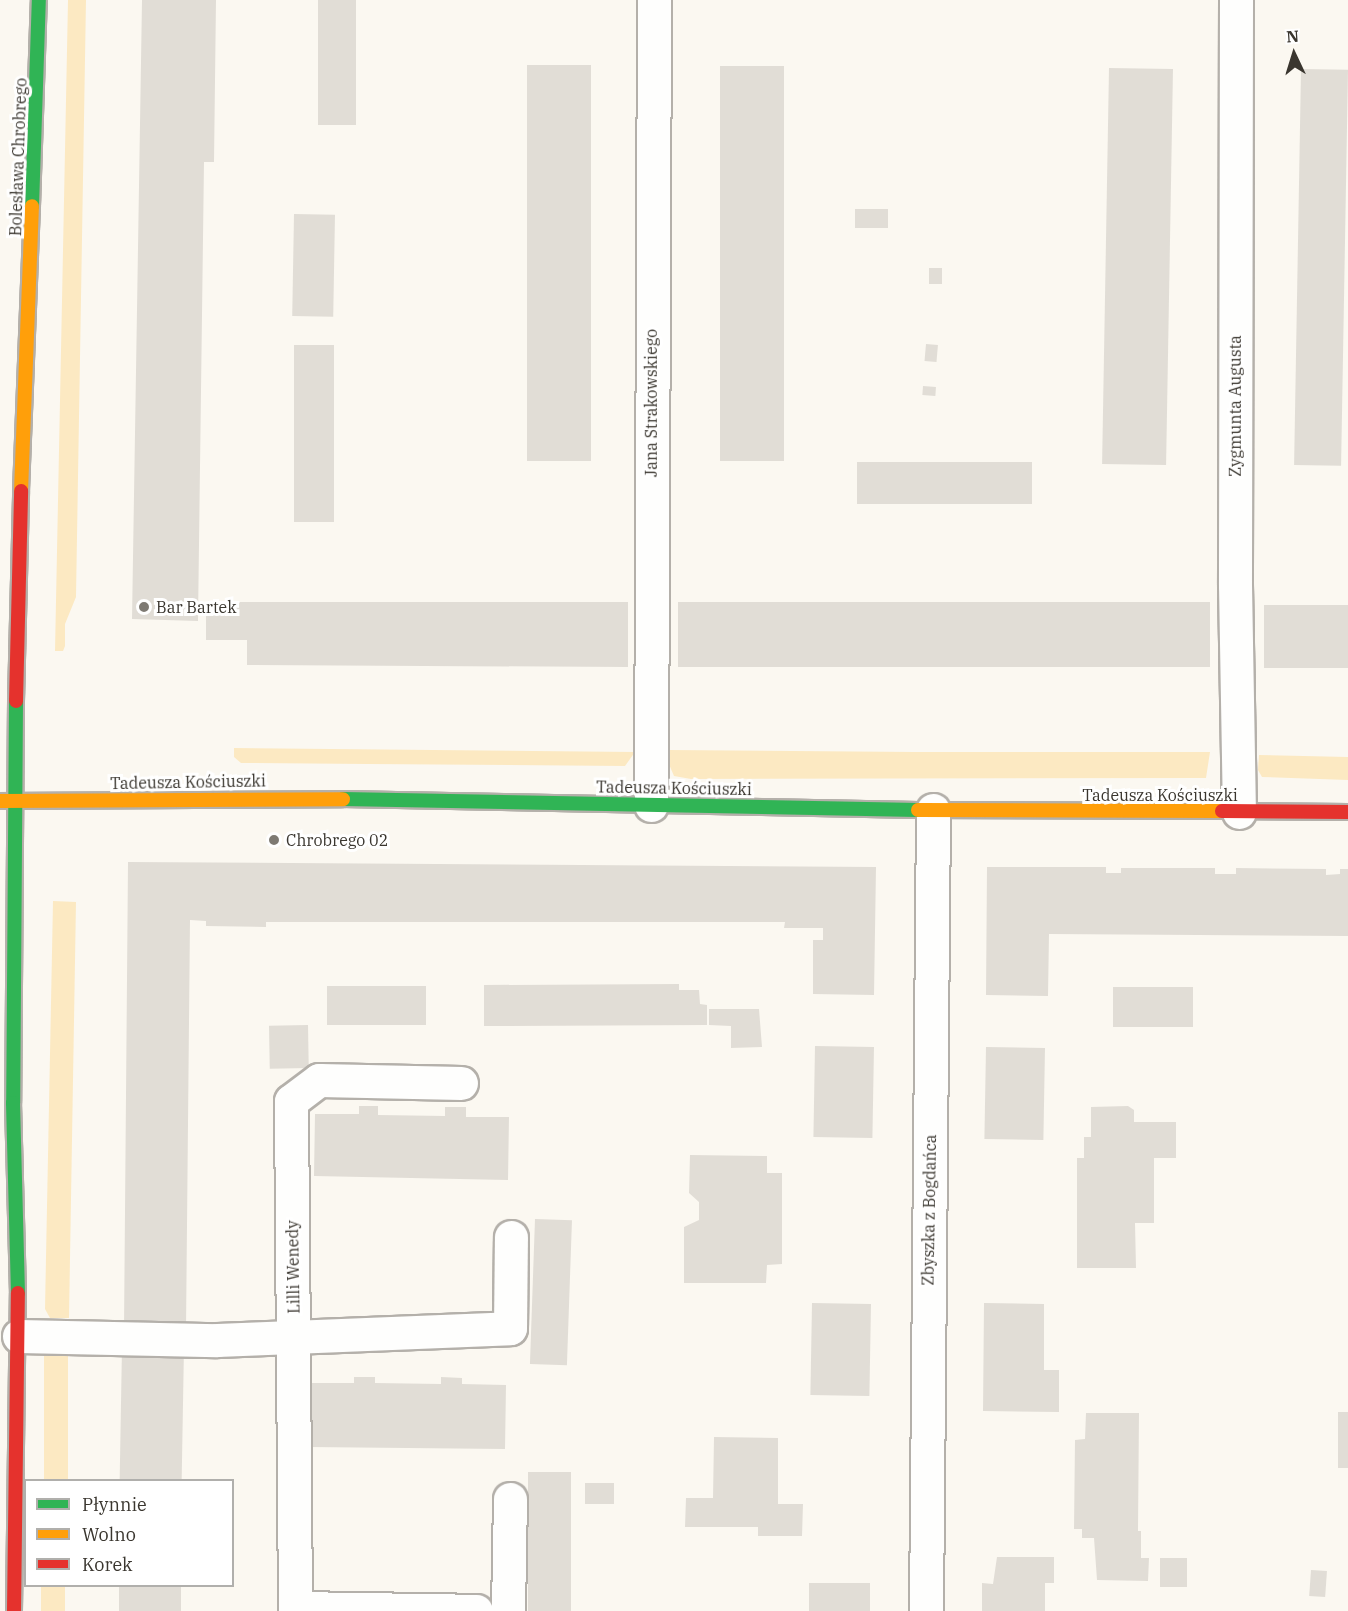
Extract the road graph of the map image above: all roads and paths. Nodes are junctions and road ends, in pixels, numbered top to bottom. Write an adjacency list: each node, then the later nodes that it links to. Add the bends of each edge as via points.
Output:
1 (39, 0): 5 (street, Bolesława Chrobrego, via 32,250 22,400)
2 (654, 0): 6 (street, Jana Strakowskiego)
3 (1236, 0): 8 (street, Zygmunta Augusta, via 1235,585)
4 (0, 801): 5 (street, Tadeusza Kościuszki)
5 (17, 801): 6 (street, Tadeusza Kościuszki, via 420,798); 12 (street, Bolesława Chrobrego, via 14,1115)
6 (651, 805): 7 (street, Tadeusza Kościuszki)
7 (933, 810): 8 (street, Tadeusza Kościuszki); 19 (street, Zbyszka z Bogdańca)
8 (1239, 812): 9 (street, Tadeusza Kościuszki)
9 (1348, 812)
10 (461, 1083): 13 (street, Lilli Wenedy, via 320,1080 291,1101)
11 (511, 1237): 13 (street, via 510,1328)
12 (18, 1336): 13 (street); 16 (street, Bolesława Chrobrego)
13 (294, 1339): 15 (street, Lilli Wenedy)
14 (510, 1499): 18 (street)
15 (295, 1610): 17 (street)
16 (14, 1611)
17 (476, 1611)
18 (508, 1611)
19 (926, 1611)

